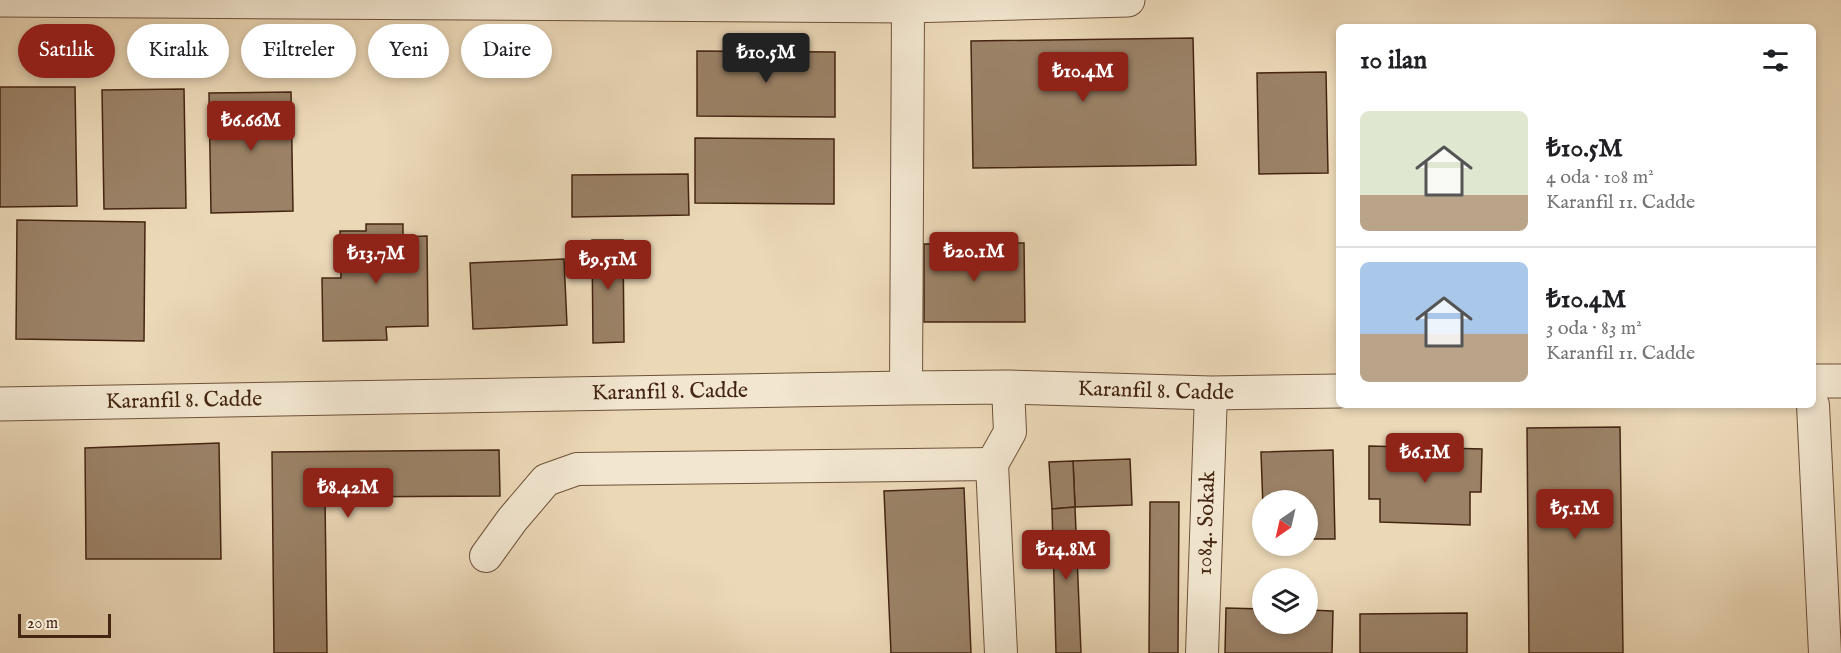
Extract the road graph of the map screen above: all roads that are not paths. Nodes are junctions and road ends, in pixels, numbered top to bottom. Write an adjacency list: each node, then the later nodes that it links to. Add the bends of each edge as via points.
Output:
1 (0, 0): 3 (street)
2 (1128, 0): 3 (street)
3 (908, 6): 7 (street)
4 (1816, 381): 5 (street)
5 (1841, 381)
6 (1008, 387): 7 (street, Karanfil 8. Cadde); 9 (street, Karanfil 8. Cadde); 12 (street, via 1010,432)
7 (906, 388): 10 (street, Karanfil 8. Cadde)
8 (1336, 390): 9 (street, Karanfil 8. Cadde)
9 (1210, 393): 15 (street, 1084. Sokak)
10 (0, 404)
11 (1813, 408): 16 (street)
12 (992, 464): 13 (street, via 577,469 546,480); 14 (street)
13 (486, 556)
14 (1001, 653)
15 (1202, 653)
16 (1825, 653)

